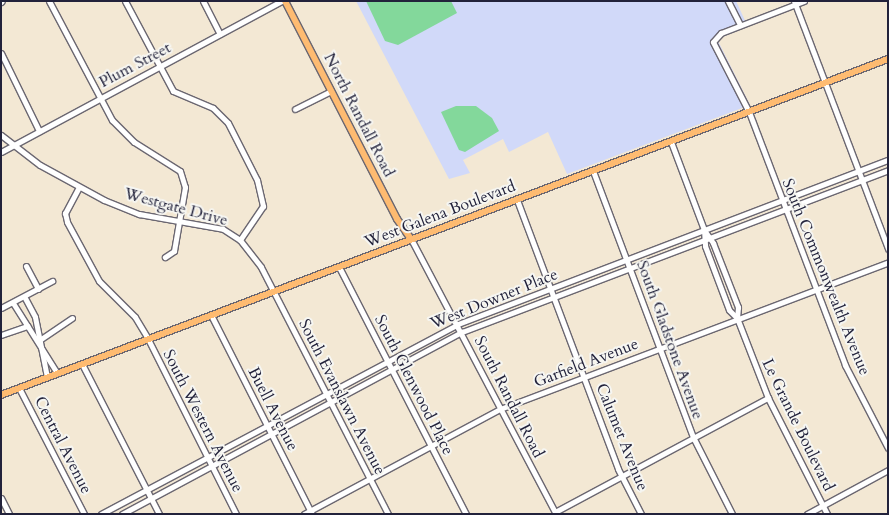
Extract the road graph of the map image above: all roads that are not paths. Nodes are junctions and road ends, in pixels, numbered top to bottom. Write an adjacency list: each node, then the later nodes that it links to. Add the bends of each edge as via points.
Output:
1 (49, 1): 16 (street)
2 (125, 1): 13 (street)
3 (203, 1): 10 (street)
4 (281, 1): 10 (street, Plum Street)
5 (286, 1): 15 (main road, North Randall Road)
6 (728, 1): 9 (street)
7 (804, 1): 8 (street)
8 (794, 3): 9 (street); 14 (street)
9 (740, 25): 18 (street, South Commonwealth Avenue, via 716,36 713,42)
10 (220, 34): 13 (street, Plum Street)
11 (1, 53): 19 (street)
12 (888, 59): 14 (main road, West Galena Boulevard)
13 (158, 66): 16 (street, Plum Street); 37 (street, via 173,91 213,108 228,123 257,180 263,206)
14 (824, 83): 18 (main road, West Galena Boulevard); 27 (street)
15 (331, 91): 17 (street); 36 (main road, North Randall Road, via 397,219)
16 (98, 99): 19 (street, Plum Street); 33 (street, via 112,120 134,142 180,171 185,186)
17 (295, 109)
18 (749, 112): 21 (main road, West Galena Boulevard); 31 (street, South Commonwealth Avenue)
19 (39, 131): 22 (street, Plum Street)
20 (1, 135): 22 (street, Westgate Drive)
21 (671, 142): 26 (main road, West Galena Boulevard); 34 (street, Le Grande Boulevard)
22 (13, 145): 23 (street, Plum Street); 29 (street, Westgate Drive)
23 (1, 152)
24 (888, 160): 27 (street, West Downer Place)
25 (888, 170): 28 (street, West Downer Place)
26 (593, 171): 30 (main road, West Galena Boulevard); 41 (street, South Gladstone Avenue)
27 (858, 172): 28 (street); 31 (street, West Downer Place)
28 (861, 180): 32 (street, West Downer Place); 39 (street)
29 (79, 187): 33 (street, Westgate Drive, via 139,214); 62 (street, South Western Avenue, via 65,213 67,222 99,280 135,317)
30 (517, 200): 36 (main road, West Galena Boulevard); 48 (street, Calumet Avenue)
31 (782, 201): 32 (street, South Commonwealth Avenue); 34 (street, West Downer Place)
32 (785, 209): 35 (street, West Downer Place); 49 (street, South Commonwealth Avenue)
33 (179, 221): 37 (street, Westgate Drive, via 223,229); 40 (street, via 174,251)
34 (704, 230): 35 (street, Le Grande Boulevard); 38 (street, Le Grande Boulevard); 41 (street, West Downer Place)
35 (710, 238): 38 (street, West Downer Place); 57 (street, Le Grande Boulevard, via 738,307)
36 (411, 239): 44 (main road, West Galena Boulevard); 58 (street, South Randall Road)
37 (240, 240): 50 (street, Westgate Drive, via 250,250)
38 (704, 240): 45 (street, West Downer Place); 57 (street, Le Grande Boulevard, via 729,310)
39 (888, 249)
40 (165, 257)
41 (626, 259): 45 (street, South Gladstone Avenue); 48 (street, West Downer Place)
42 (888, 262): 49 (street, Garfield Avenue)
43 (26, 266): 47 (street)
44 (339, 267): 50 (main road, West Galena Boulevard); 65 (street, South Glenwood Place)
45 (630, 269): 51 (street, West Downer Place); 64 (street, South Gladstone Avenue)
46 (52, 281): 47 (street)
47 (38, 289): 52 (street)
48 (550, 289): 51 (street, Calumet Avenue); 58 (street, West Downer Place)
49 (816, 289): 57 (street, Garfield Avenue); 81 (street, South Commonwealth Avenue, via 845,365)
50 (274, 291): 55 (main road, West Galena Boulevard); 72 (street, South Evanslawn Avenue)
51 (553, 297): 60 (street, West Downer Place); 70 (street, Calumet Avenue)
52 (25, 298): 53 (street); 63 (street, via 35,317)
53 (14, 303): 54 (street); 59 (street)
54 (1, 308)
55 (211, 315): 62 (main road, West Galena Boulevard); 77 (street, Buell Avenue)
56 (72, 318): 63 (street)
57 (738, 318): 64 (street, Garfield Avenue); 74 (street, Le Grande Boulevard)
58 (458, 324): 60 (street, South Randall Road); 65 (street, West Downer Place)
59 (27, 326): 61 (street); 63 (street)
60 (462, 332): 67 (street, West Downer Place); 76 (street, South Randall Road)
61 (1, 334)
62 (148, 339): 66 (main road, West Galena Boulevard); 82 (street, South Western Avenue)
63 (38, 341): 68 (street); 69 (street)
64 (660, 348): 70 (street, Garfield Avenue); 79 (street, South Gladstone Avenue)
65 (388, 360): 67 (street, South Glenwood Place); 72 (street, West Downer Place)
66 (82, 364): 68 (main road, West Galena Boulevard); 87 (street)
67 (392, 369): 75 (street, West Downer Place); 80 (street, South Glenwood Place)
68 (56, 373): 69 (main road, West Galena Boulevard)
69 (47, 377): 71 (main road, West Galena Boulevard)
70 (584, 377): 76 (street, Garfield Avenue); 85 (street, Calumet Avenue)
71 (19, 388): 73 (main road, West Galena Boulevard); 94 (street, Central Avenue)
72 (327, 393): 75 (street, South Evanslawn Avenue); 77 (street, West Downer Place)
73 (1, 395)
74 (768, 398): 79 (street); 90 (street, Le Grande Boulevard)
75 (330, 401): 78 (street, West Downer Place); 86 (street, South Evanslawn Avenue)
76 (500, 409): 80 (street, Garfield Avenue); 92 (street, South Randall Road)
77 (267, 425): 78 (street, Buell Avenue); 82 (street, West Downer Place)
78 (272, 433): 83 (street, West Downer Place); 91 (street, Buell Avenue)
79 (693, 437): 85 (street); 103 (street, South Gladstone Avenue)
80 (431, 446): 86 (street, Garfield Avenue); 101 (street, South Glenwood Place)
81 (888, 448)
82 (207, 457): 83 (street, South Western Avenue); 87 (street, West Downer Place)
83 (212, 466): 89 (street, West Downer Place); 98 (street, South Western Avenue)
84 (888, 470): 90 (street)
85 (621, 476): 92 (street); 102 (street, Calumet Avenue)
86 (370, 479): 91 (street, Garfield Avenue); 100 (street, South Evanslawn Avenue)
87 (146, 489): 89 (street); 95 (street, West Downer Place)
88 (1, 498): 93 (street)
89 (151, 498): 96 (street, West Downer Place); 97 (street)
90 (823, 505): 104 (street); 105 (street, Le Grande Boulevard)
91 (312, 512): 99 (street, Garfield Avenue)
92 (555, 513)
93 (9, 514)
94 (84, 514)
95 (101, 514)
96 (122, 514)
97 (160, 514)
98 (236, 514)
99 (304, 514)
100 (388, 514)
101 (466, 514)
102 (641, 514)
103 (732, 514)
104 (807, 514)
105 (827, 514)

